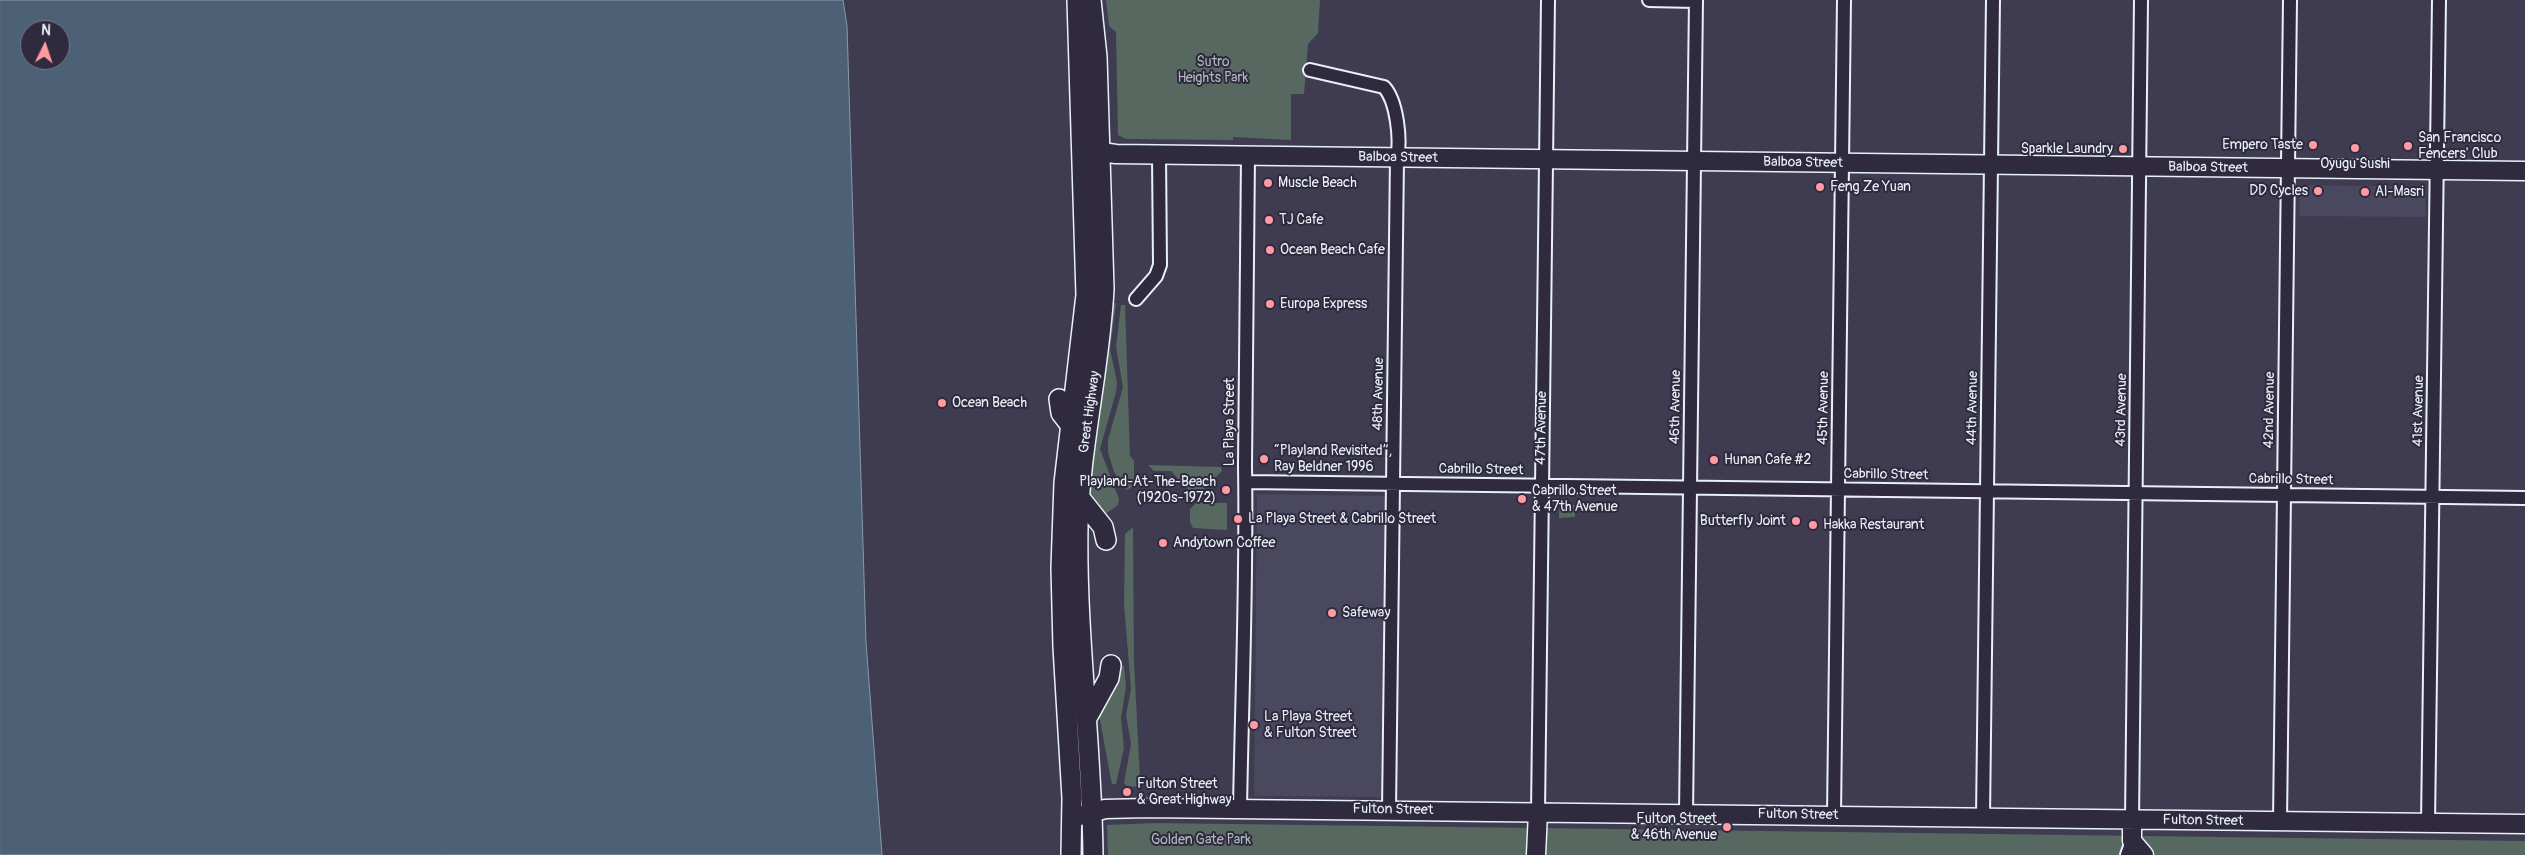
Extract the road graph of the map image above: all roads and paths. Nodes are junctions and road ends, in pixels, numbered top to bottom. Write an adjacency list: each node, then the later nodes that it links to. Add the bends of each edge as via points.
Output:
1 (1077, 0): 12 (main road, Great Highway)
2 (1091, 0): 12 (main road, Great Highway, via 1096,36)
3 (1548, 0): 16 (street, 47th Avenue)
4 (1649, 0): 5 (street)
5 (1696, 0): 17 (street, 46th Avenue)
6 (1844, 0): 18 (street, 45th Avenue)
7 (1993, 0): 19 (street, 44th Avenue)
8 (2142, 0): 20 (street, 43rd Avenue)
9 (2290, 0): 21 (street, 42nd Avenue)
10 (2439, 0): 22 (street, 41st Avenue)
11 (1310, 70): 15 (street, 48th Avenue, via 1387,90 1400,131)
12 (1091, 150): 13 (street, Balboa Street); 26 (main road, Great Highway, via 1086,294); 36 (main road, Great Highway, via 1103,308)
13 (1159, 155): 14 (street, Balboa Street); 24 (street, via 1160,265 1156,276)
14 (1248, 156): 15 (street, Balboa Street); 27 (street, La Playa Street)
15 (1397, 158): 16 (street, Balboa Street); 28 (street, 48th Avenue)
16 (1546, 160): 17 (street, Balboa Street); 29 (street, 47th Avenue)
17 (1694, 161): 18 (street, Balboa Street); 30 (street, 46th Avenue)
18 (1842, 163): 19 (street, Balboa Street); 31 (street, 45th Avenue)
19 (1991, 165): 20 (street, Balboa Street); 32 (street, 44th Avenue)
20 (2140, 167): 21 (street, Balboa Street); 33 (street, 43rd Avenue)
21 (2288, 169): 22 (street, Balboa Street); 34 (street, 42nd Avenue)
22 (2437, 170): 23 (street, Balboa Street); 35 (street, 41st Avenue)
23 (2525, 171)
24 (1136, 300)
25 (1058, 399): 26 (main road, via 1061,413)
26 (1070, 426): 48 (main road, Great Highway, via 1063,495 1060,581)
27 (1246, 482): 28 (street, Cabrillo Street); 41 (street, La Playa Street)
28 (1393, 484): 29 (street, Cabrillo Street); 42 (street, 48th Avenue)
29 (1542, 485): 30 (street, Cabrillo Street); 44 (street, 47th Avenue)
30 (1690, 487): 31 (street, Cabrillo Street); 45 (street, 46th Avenue)
31 (1838, 489): 32 (street, Cabrillo Street); 46 (street, 45th Avenue)
32 (1987, 491): 33 (street, Cabrillo Street); 47 (street, 44th Avenue)
33 (2136, 493): 34 (street, Cabrillo Street); 49 (street, 43rd Avenue)
34 (2284, 495): 35 (street, Cabrillo Street); 50 (street, 42nd Avenue)
35 (2433, 496): 37 (street, Cabrillo Street); 51 (street, 41st Avenue)
36 (1080, 498): 38 (main road, via 1103,527); 40 (main road, Great Highway, via 1078,603)
37 (2525, 498)
38 (1106, 540)
39 (1111, 665): 40 (main road, via 1109,678)
40 (1087, 719): 43 (main road, Great Highway)
41 (1240, 808): 42 (street, Fulton Street); 43 (street, Fulton Street, via 1111,808)
42 (1389, 810): 44 (street, Fulton Street)
43 (1092, 812): 48 (street, Fulton Street); 55 (main road, Great Highway)
44 (1538, 812): 45 (street, Fulton Street); 56 (street, 47th Avenue)
45 (1686, 814): 46 (street, Fulton Street)
46 (1834, 816): 47 (street, Fulton Street)
47 (1983, 817): 49 (street, Fulton Street)
48 (1072, 818): 54 (main road, Great Highway)
49 (2132, 820): 50 (street, Fulton Street); 53 (street)
50 (2280, 821): 51 (street, Fulton Street)
51 (2428, 823): 52 (street, Fulton Street)
52 (2525, 824)
53 (2130, 848): 57 (street)
54 (1071, 855)
55 (1093, 855)
56 (1536, 855)
57 (2144, 855)

